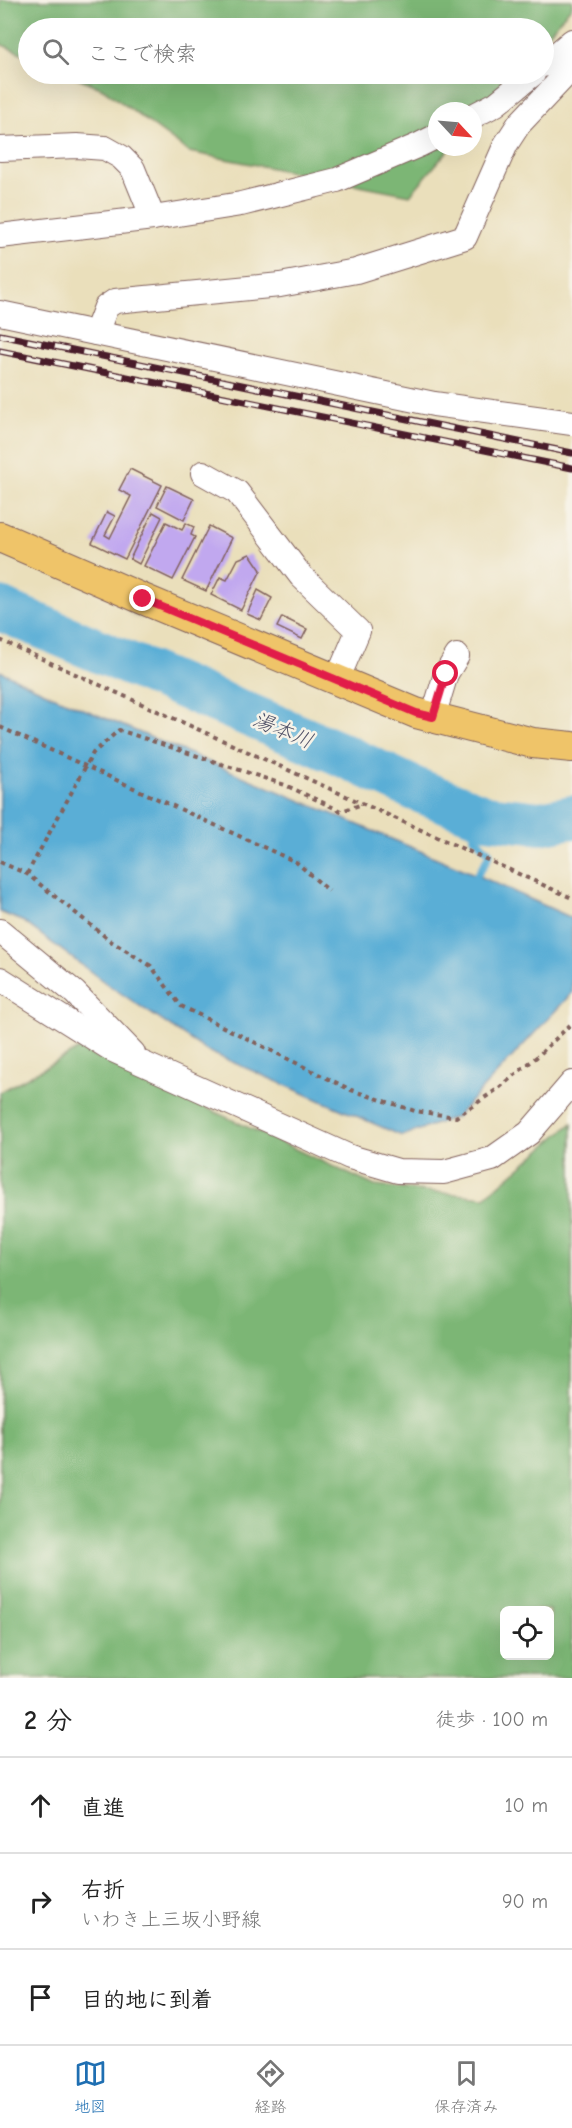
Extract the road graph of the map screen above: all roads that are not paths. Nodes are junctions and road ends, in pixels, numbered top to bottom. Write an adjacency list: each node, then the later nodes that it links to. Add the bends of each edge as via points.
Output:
1 (572, 41): 2 (street)
2 (554, 56)
3 (572, 68): 11 (street, via 519,124 506,144 465,237 356,271 302,281 115,301 106,307)
4 (521, 84): 5 (street)
5 (482, 111)
6 (428, 141): 8 (street, via 337,180 241,204)
7 (0, 149): 8 (street, via 105,148 134,169)
8 (153, 218): 9 (street)
9 (0, 236)
10 (0, 313): 11 (street)
11 (96, 333): 12 (street, via 434,404)
12 (572, 423)
13 (203, 473): 16 (street, via 237,492 301,576 358,631)
14 (0, 537): 16 (main road)
15 (457, 656): 17 (street, via 446,674)
16 (337, 680): 17 (main road)
17 (433, 717): 18 (main road, via 533,742)
18 (572, 747)
19 (0, 931): 21 (street, via 75,993)
20 (0, 979): 21 (street)
21 (143, 1065): 22 (street, via 350,1157 398,1171 444,1172 492,1159 529,1133)
22 (572, 1083)

